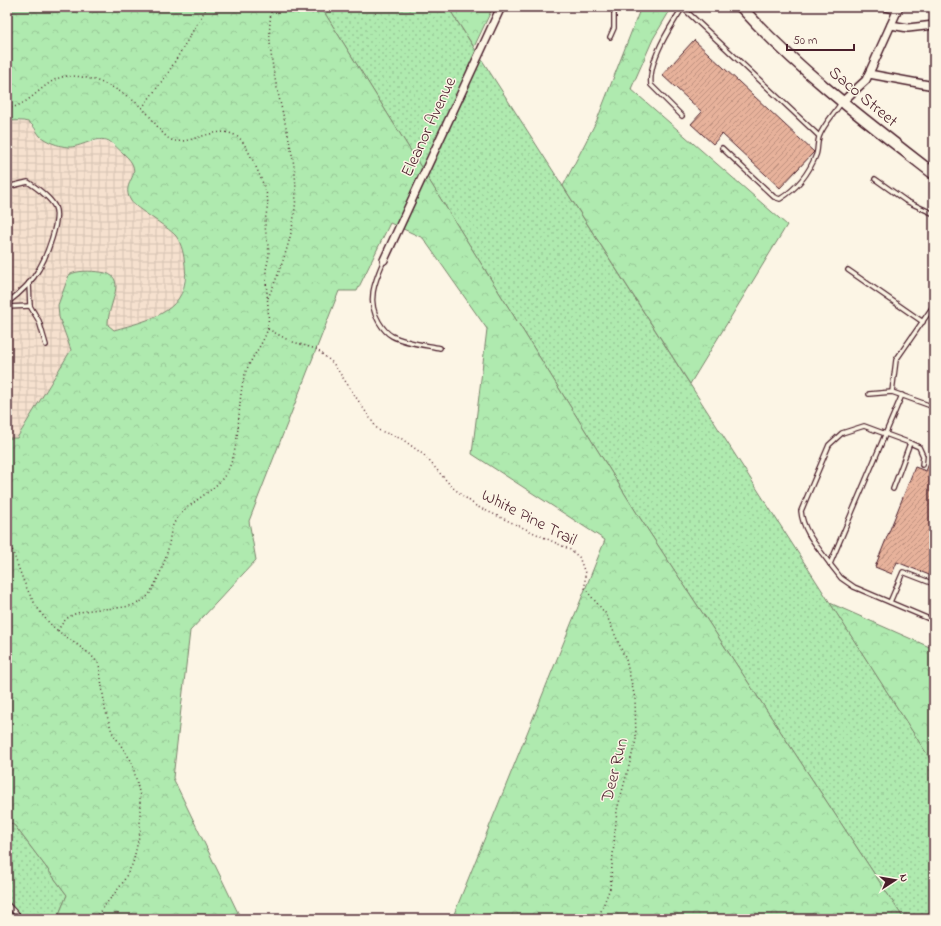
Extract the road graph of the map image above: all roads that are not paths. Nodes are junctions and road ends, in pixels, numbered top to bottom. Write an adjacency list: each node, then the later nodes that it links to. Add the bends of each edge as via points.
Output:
1 (501, 7): 20 (street, Eleanor Avenue)
2 (614, 7): 9 (lane, via 614,28)
3 (683, 7): 13 (lane, via 660,47 650,79 651,85); 14 (lane)
4 (741, 7): 12 (main road, Saco Street, via 761,29)
5 (886, 7): 6 (street)
6 (898, 9): 7 (street)
7 (891, 25): 8 (street, via 908,28); 10 (street)
8 (934, 25)
9 (610, 37)
10 (869, 74): 11 (street); 12 (street, via 862,85)
11 (934, 86)
12 (841, 103): 14 (lane); 16 (main road, Saco Street)
13 (682, 116)
14 (819, 136): 15 (lane, via 816,154 809,169 799,183 780,198 774,197)
15 (722, 148)
16 (934, 174)
17 (875, 179): 19 (lane, via 906,201)
18 (7, 187): 22 (lane, via 28,182 55,206 58,215 42,263)
19 (934, 214)
20 (384, 260): 29 (lane, via 373,288 372,299 374,314 382,327 391,336)
21 (848, 270): 27 (lane)
22 (30, 282): 23 (lane); 25 (lane)
23 (7, 303)
24 (934, 305): 27 (lane)
25 (30, 306): 26 (lane); 28 (lane, via 39,320)
26 (7, 307)
27 (923, 322): 30 (lane, via 896,360)
28 (46, 345)
29 (440, 348)
30 (892, 392): 31 (lane); 32 (lane)
31 (869, 394)
32 (902, 394): 33 (lane); 34 (lane)
33 (934, 407)
34 (886, 434): 35 (lane); 38 (lane); 38 (lane, via 864,426 842,433 829,445 800,511 809,535)
35 (910, 443): 36 (lane, via 919,447 923,456); 37 (lane)
36 (922, 465)
37 (893, 489)
38 (830, 564): 40 (lane, via 841,578 854,587)
39 (934, 584): 40 (lane, via 903,572)
40 (890, 602): 41 (lane)
41 (934, 621)
42 (7, 904): 43 (lane)
43 (21, 919)

